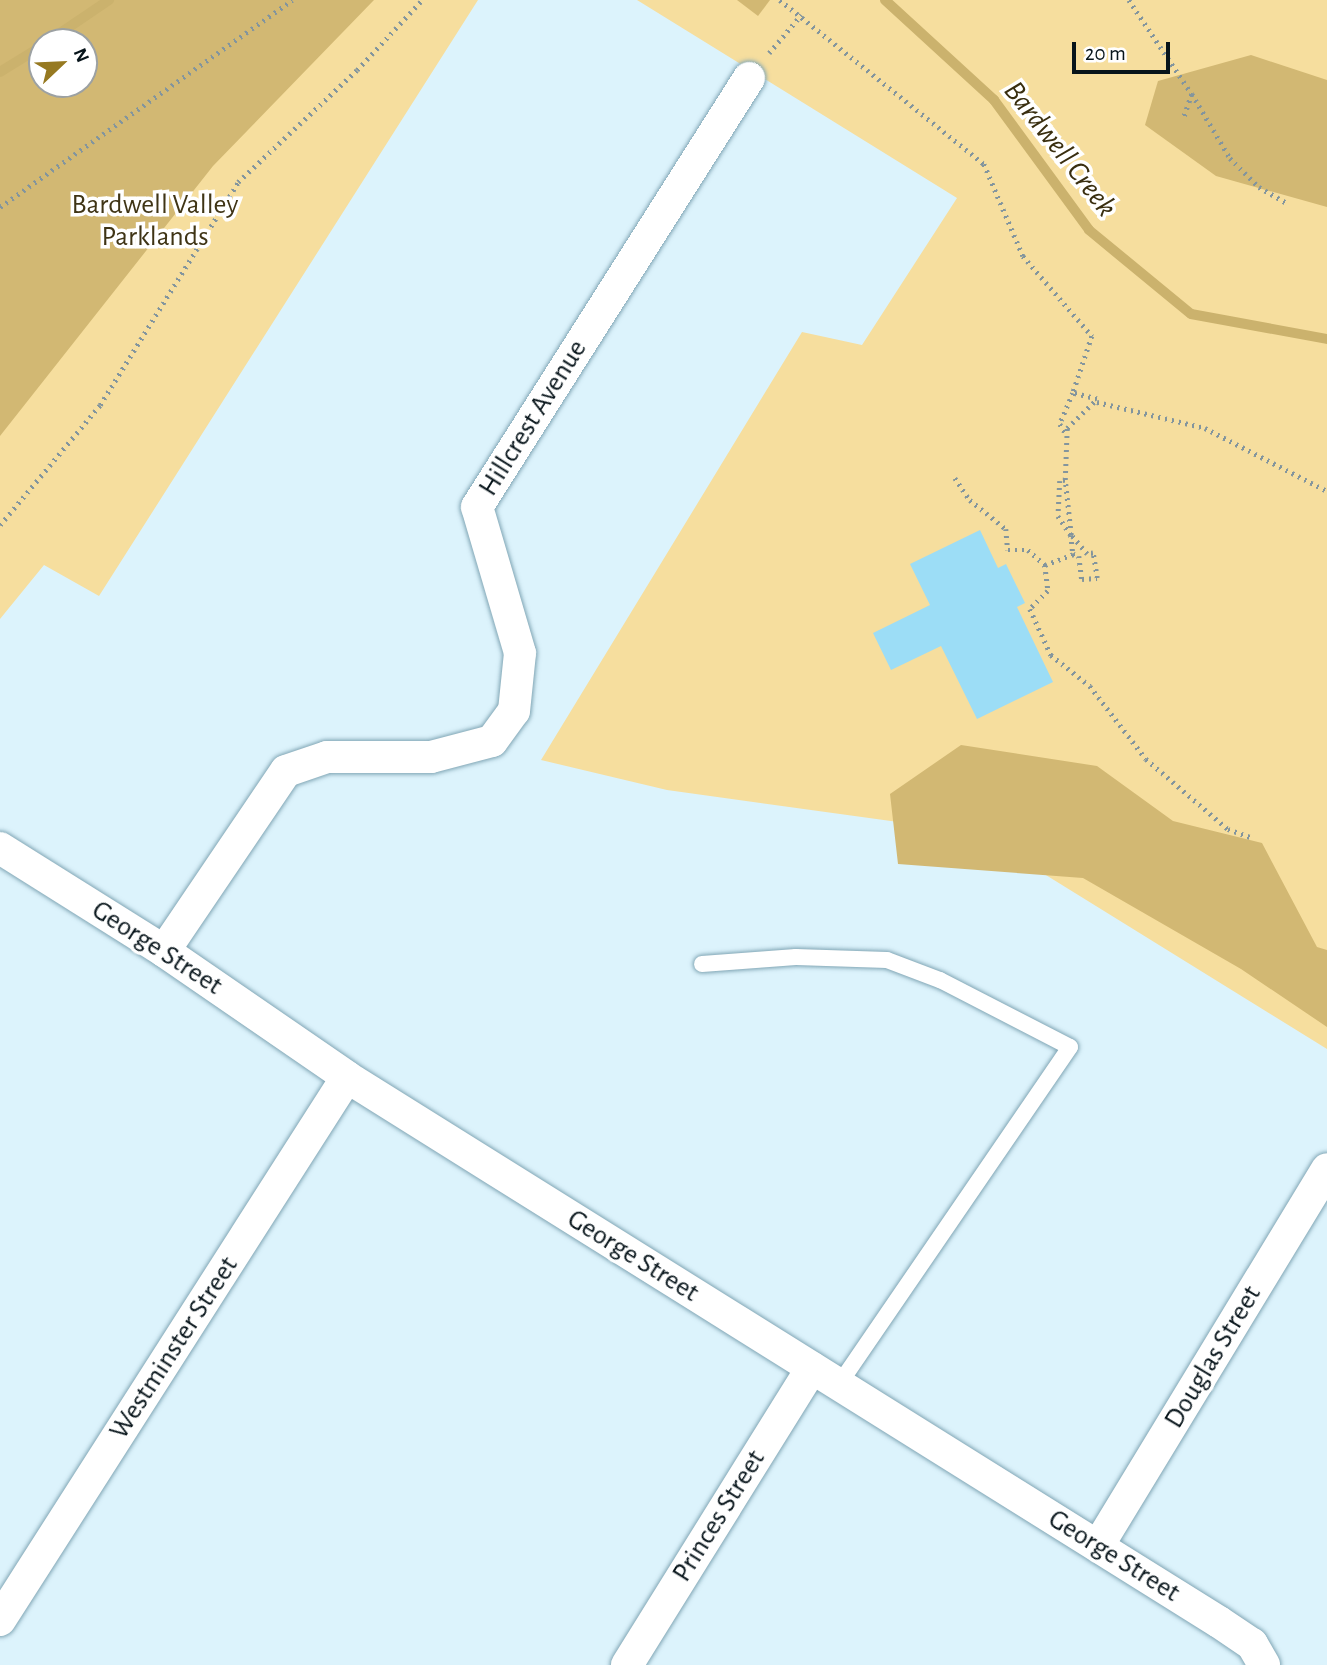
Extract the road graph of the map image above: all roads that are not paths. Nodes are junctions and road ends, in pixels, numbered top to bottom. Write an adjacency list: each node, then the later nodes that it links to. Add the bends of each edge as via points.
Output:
1 (749, 78): 3 (street, Hillcrest Avenue, via 477,507 520,653 514,712 492,741 431,757 327,757 286,771)
2 (0, 848): 3 (street, George Street)
3 (164, 951): 5 (street, George Street)
4 (702, 964): 7 (lane, via 796,957 887,960 940,980 1070,1047)
5 (347, 1077): 7 (street, George Street); 9 (street, Westminster Street)
6 (1327, 1169): 8 (street, Douglas Street)
7 (826, 1376): 8 (street, George Street); 11 (street, Princes Street)
8 (1098, 1546): 10 (street, George Street, via 1252,1644)
9 (0, 1620)
10 (1264, 1664)
11 (626, 1665)

